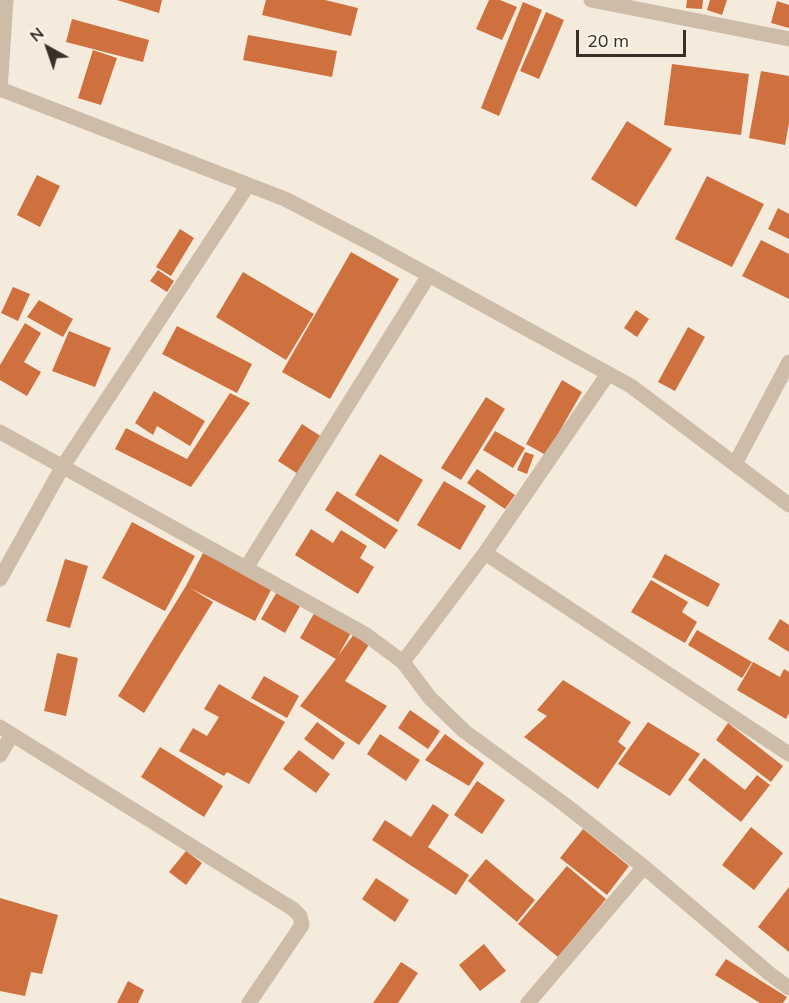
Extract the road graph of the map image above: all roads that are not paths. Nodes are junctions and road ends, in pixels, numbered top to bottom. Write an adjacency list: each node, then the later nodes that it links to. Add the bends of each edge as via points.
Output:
1 (6, 0): 4 (street)
2 (591, 0): 3 (street)
3 (789, 39)
4 (0, 89): 5 (street)
5 (248, 185): 6 (street, via 285,199); 11 (street)
6 (429, 275): 8 (street); 14 (street)
7 (789, 362): 10 (street)
8 (608, 374): 10 (street, via 631,386); 13 (street)
9 (0, 432): 11 (street)
10 (735, 464): 12 (street)
11 (63, 466): 14 (street); 15 (street)
12 (789, 505)
13 (484, 553): 16 (street); 18 (street)
14 (246, 568): 16 (street, via 365,634)
15 (0, 579)
16 (403, 663): 20 (street, via 430,698 464,731)
17 (6, 731): 19 (street); 22 (street, via 300,916 302,925)
18 (789, 754)
19 (0, 755)
20 (644, 867): 21 (street); 23 (street)
21 (789, 988)
22 (249, 1003)
23 (528, 1003)

